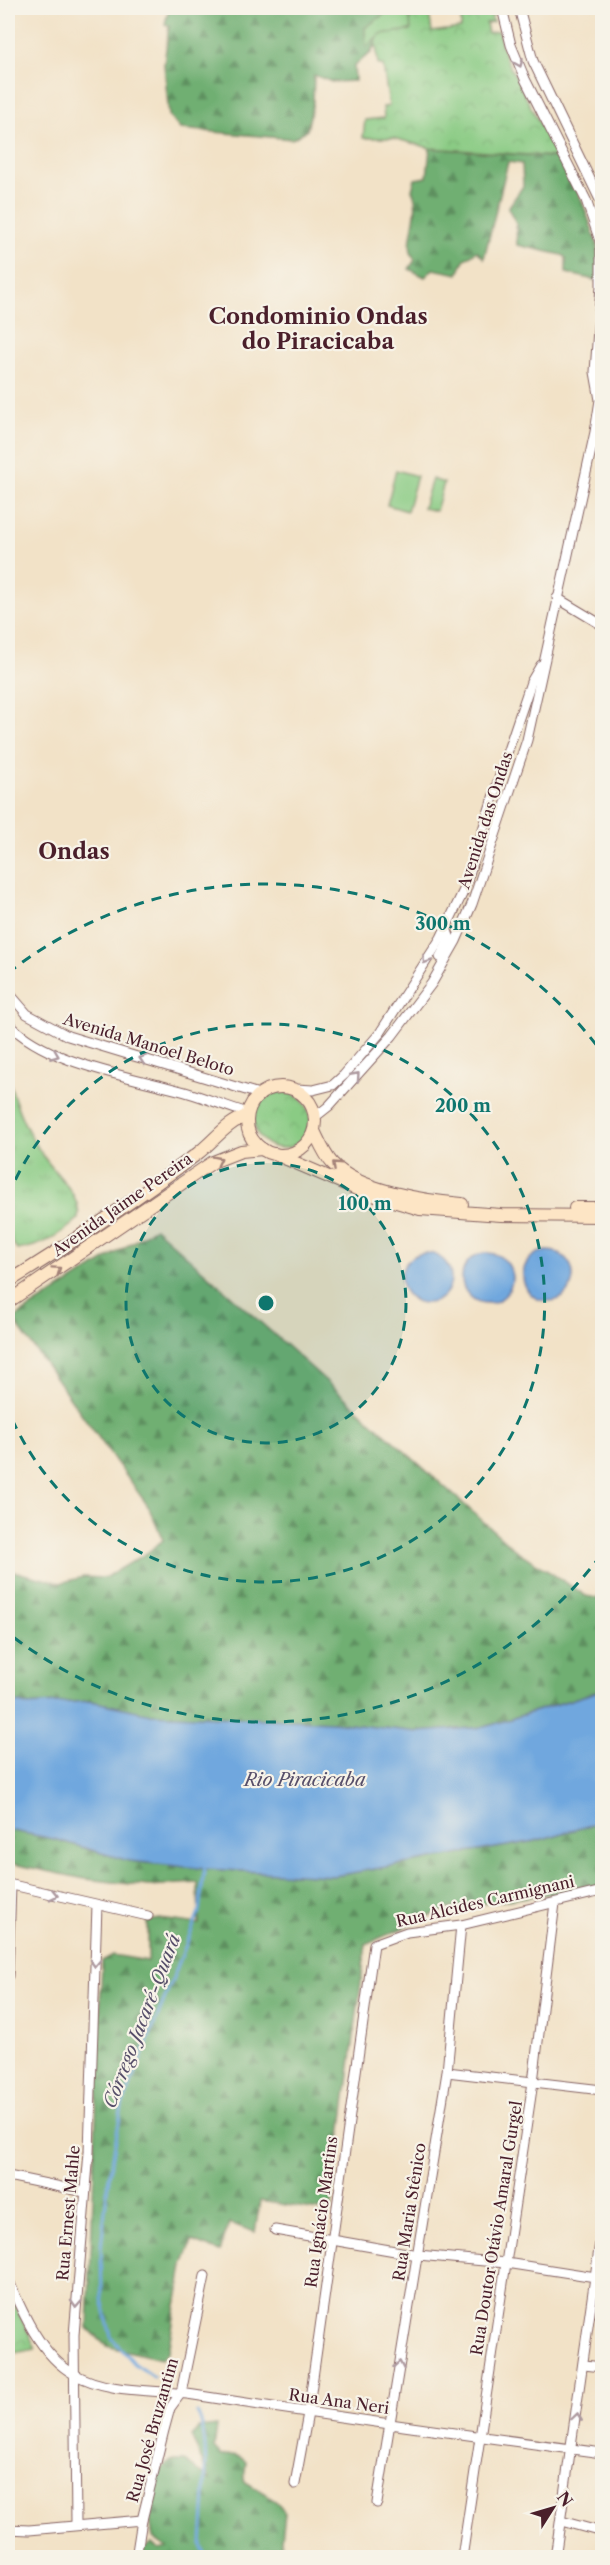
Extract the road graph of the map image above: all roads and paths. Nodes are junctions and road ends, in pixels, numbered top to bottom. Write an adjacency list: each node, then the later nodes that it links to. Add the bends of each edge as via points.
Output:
1 (502, 8): 4 (street, Avenida das Ondas, one-way to 4, via 525,79)
2 (519, 8): 3 (street, via 533,61)
3 (603, 204)
4 (601, 237): 5 (street, Avenida das Ondas)
5 (600, 323): 6 (street, Avenida das Ondas)
6 (600, 341): 7 (street, Avenida das Ondas, via 595,372)
7 (601, 388): 8 (street, Avenida das Ondas)
8 (599, 434): 9 (street, Avenida das Ondas)
9 (557, 598): 10 (street); 11 (street, Avenida das Ondas)
10 (603, 625)
11 (544, 660): 12 (street, Avenida das Ondas); 13 (street, Avenida das Ondas)
12 (531, 682): 13 (street, via 524,731); 14 (street, Avenida das Ondas)
13 (527, 740): 15 (street, Avenida das Ondas)
14 (508, 750): 15 (street, via 515,758); 16 (street, Avenida das Ondas, via 464,890)
15 (506, 802): 18 (street, Avenida das Ondas, via 465,922)
16 (446, 928): 18 (street, via 450,939); 20 (street, Avenida das Ondas, one-way to 20, via 380,1033 344,1075 333,1085)
17 (8, 992): 21 (street, Avenida Manoel Beloto, one-way to 17, via 68,1036 27,1014)
18 (425, 992): 23 (street, Avenida das Ondas, one-way to 18, via 392,1036)
19 (8, 1023): 22 (street, one-way to 22, via 42,1049 67,1059 180,1090)
20 (296, 1089): 21 (main road, via 277,1087); 23 (main road, via 309,1101)
21 (259, 1095): 22 (main road)
22 (248, 1115): 25 (main road, via 250,1134); 29 (main road, Avenida Jaime Pereira, via 48,1258)
23 (315, 1117): 24 (main road)
24 (314, 1131): 26 (main road, via 303,1147); 27 (main road, one-way to 24, via 508,1208 399,1194 346,1174 326,1155)
25 (262, 1149): 26 (main road); 30 (main road, Avenida Jaime Pereira, one-way to 25, via 213,1162 241,1151)
26 (275, 1154): 28 (main road, via 366,1193 420,1209)
27 (603, 1208)
28 (603, 1216)
29 (8, 1282)
30 (8, 1302)
31 (10, 1885): 34 (street, one-way to 34); 38 (street)
32 (603, 1891): 33 (street, Rua Alcides Carmignani)
33 (555, 1903): 36 (street, Rua Alcides Carmignani); 40 (street, Rua Doutor Otávio Amaral Gurgel)
34 (97, 1905): 35 (street); 43 (street, Rua Ernest Mahle, one-way to 43)
35 (148, 1916)
36 (461, 1925): 37 (street, Rua Alcides Carmignani, via 407,1932); 39 (street, Rua Maria Stênico)
37 (374, 1944): 46 (street, Rua Ignácio Martins)
38 (8, 1976)
39 (447, 2072): 40 (street); 47 (street, Rua Maria Stênico)
40 (533, 2082): 41 (street); 48 (street, Rua Doutor Otávio Amaral Gurgel)
41 (603, 2090)
42 (8, 2176): 43 (street)
43 (85, 2192): 54 (street, Rua Ernest Mahle, one-way to 54)
44 (603, 2228): 50 (street)
45 (276, 2230): 46 (street)
46 (333, 2242): 47 (street); 56 (street, Rua Ignácio Martins)
47 (418, 2255): 48 (street); 57 (street, Rua Maria Stênico, one-way to 47)
48 (506, 2264): 50 (street); 58 (street, Rua Doutor Otávio Amaral Gurgel)
49 (205, 2276): 55 (street, Rua José Bruzantim)
50 (599, 2278): 52 (street)
51 (8, 2279): 54 (street, Rua Ana Neri, via 32,2328 51,2355)
52 (584, 2365): 53 (street); 59 (street, one-way to 52)
53 (603, 2367)
54 (73, 2374): 55 (street, Rua Ana Neri, via 105,2387); 65 (street, Rua Ernest Mahle)
55 (181, 2393): 56 (street, Rua Ana Neri); 63 (street, Rua José Bruzantim, via 170,2408)
56 (308, 2413): 57 (street, Rua Ana Neri); 61 (street, Rua Ignácio Martins)
57 (389, 2423): 58 (street, Rua Ana Neri); 62 (street, Rua Maria Stênico)
58 (480, 2436): 59 (street, Rua Ana Neri); 69 (street, Rua Doutor Otávio Amaral Gurgel)
59 (572, 2449): 60 (street, Rua Ana Neri); 64 (street)
60 (603, 2453)
61 (295, 2484)
62 (377, 2504)
63 (142, 2520): 65 (street); 68 (street, Rua José Bruzantim)
64 (561, 2521): 67 (street); 70 (street)
65 (76, 2524): 66 (street)
66 (8, 2529)
67 (603, 2532)
68 (136, 2558)
69 (462, 2558)
70 (555, 2558)

